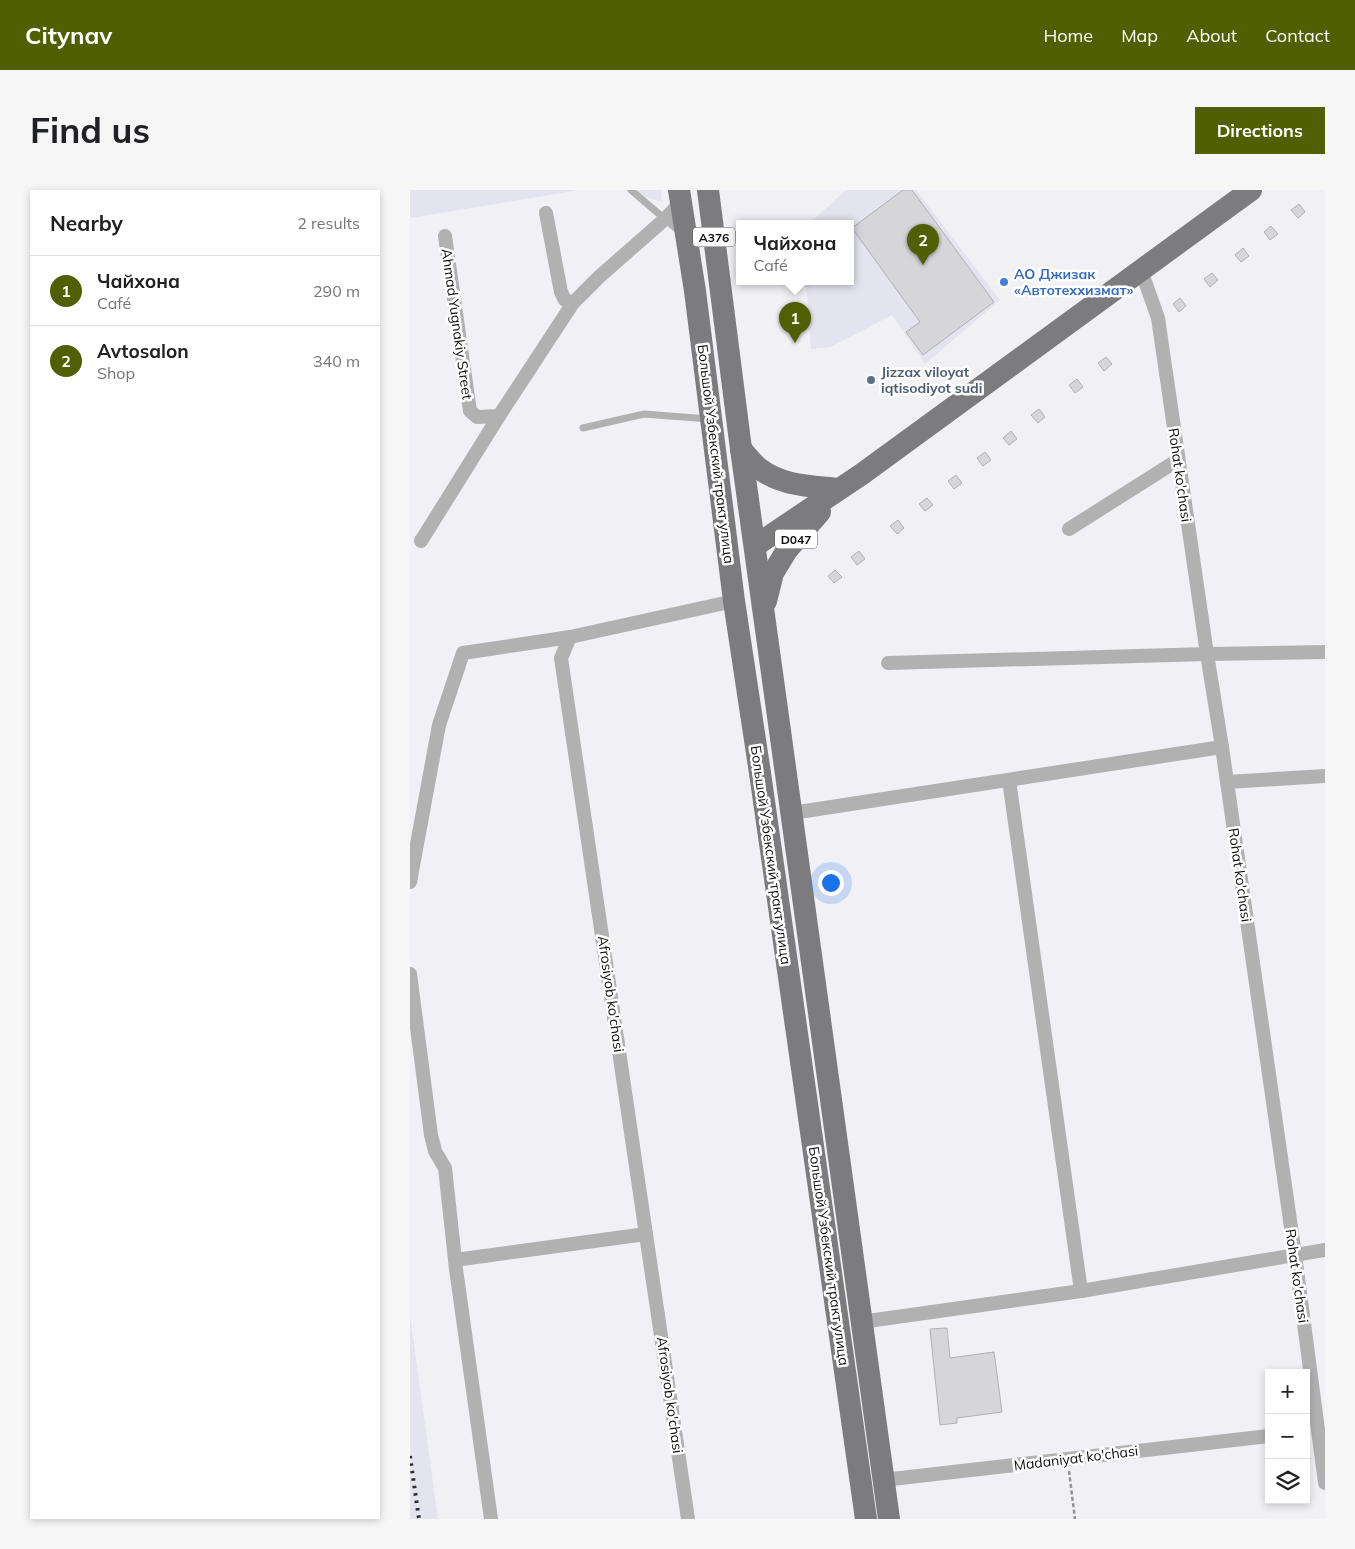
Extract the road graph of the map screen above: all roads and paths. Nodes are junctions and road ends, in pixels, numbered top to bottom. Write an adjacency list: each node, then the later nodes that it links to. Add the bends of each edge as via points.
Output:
1 (631, 190): 6 (lane)
2 (708, 190): 14 (main road, Большой Узбекский тракт улица / A376)
3 (1251, 190): 9 (main road, D047)
4 (680, 196): 6 (street); 8 (main road, Большой Узбекский тракт улица)
5 (546, 213): 10 (street, via 561,292 565,300)
6 (665, 219): 8 (lane); 10 (street)
7 (445, 236): 11 (street, Ahmad Yugnakiy Street, via 470,411 477,417)
8 (686, 237): 12 (main road, Большой Узбекский тракт улица)
9 (1141, 270): 15 (street, Rohat ko'chasi, via 1158,318); 16 (main road, D047)
10 (574, 303): 11 (street)
11 (498, 416): 18 (street)
12 (712, 419): 13 (lane, via 644,414); 20 (main road, Большой Узбекский тракт улица)
13 (583, 428)
14 (741, 449): 16 (main road, via 759,469 776,479 800,486); 19 (main road, Большой Узбекский тракт улица / A376)
15 (1178, 460): 17 (street); 24 (street, Rohat ko'chasi)
16 (844, 485): 19 (main road, D047); 21 (main road, D047, via 787,550 773,573)
17 (1069, 529)
18 (421, 541)
19 (755, 546): 21 (main road, Большой Узбекский тракт улица / A376)
20 (734, 601): 22 (street); 46 (main road, Большой Узбекский тракт улица)
21 (764, 611): 30 (main road, Большой Узбекский тракт улица / A376)
22 (570, 637): 31 (street, via 463,653 438,725); 33 (street, Afrosiyob ko'chasi, via 561,658)
23 (1325, 652): 24 (street)
24 (1207, 654): 25 (street); 26 (street, Rohat ko'chasi)
25 (888, 663)
26 (1222, 747): 28 (street); 29 (street, Rohat ko'chasi)
27 (1325, 776): 29 (street)
28 (1009, 780): 30 (street); 37 (street)
29 (1227, 782): 35 (street, Rohat ko'chasi)
30 (792, 813): 38 (main road, Большой Узбекский тракт улица / A376)
31 (410, 882)
32 (410, 974): 36 (street, via 431,1135 435,1151 445,1168)
33 (646, 1234): 36 (street); 45 (street, Afrosiyob ko'chasi)
34 (1325, 1250): 35 (street)
35 (1295, 1255): 37 (street); 39 (street, Rohat ko'chasi)
36 (454, 1260): 44 (street)
37 (1081, 1291): 38 (street)
38 (862, 1322): 42 (main road, Большой Узбекский тракт улица / A376)
39 (1312, 1431): 43 (street, Rohat ko'chasi)
40 (1265, 1436): 41 (street, Madaniyat ko'chasi)
41 (1067, 1459): 42 (street, Madaniyat ko'chasi); 48 (path)
42 (883, 1480): 47 (main road, Большой Узбекский тракт улица / A376)
43 (1325, 1483)
44 (491, 1519)
45 (688, 1519)
46 (866, 1519)
47 (889, 1519)
48 (1075, 1519)

